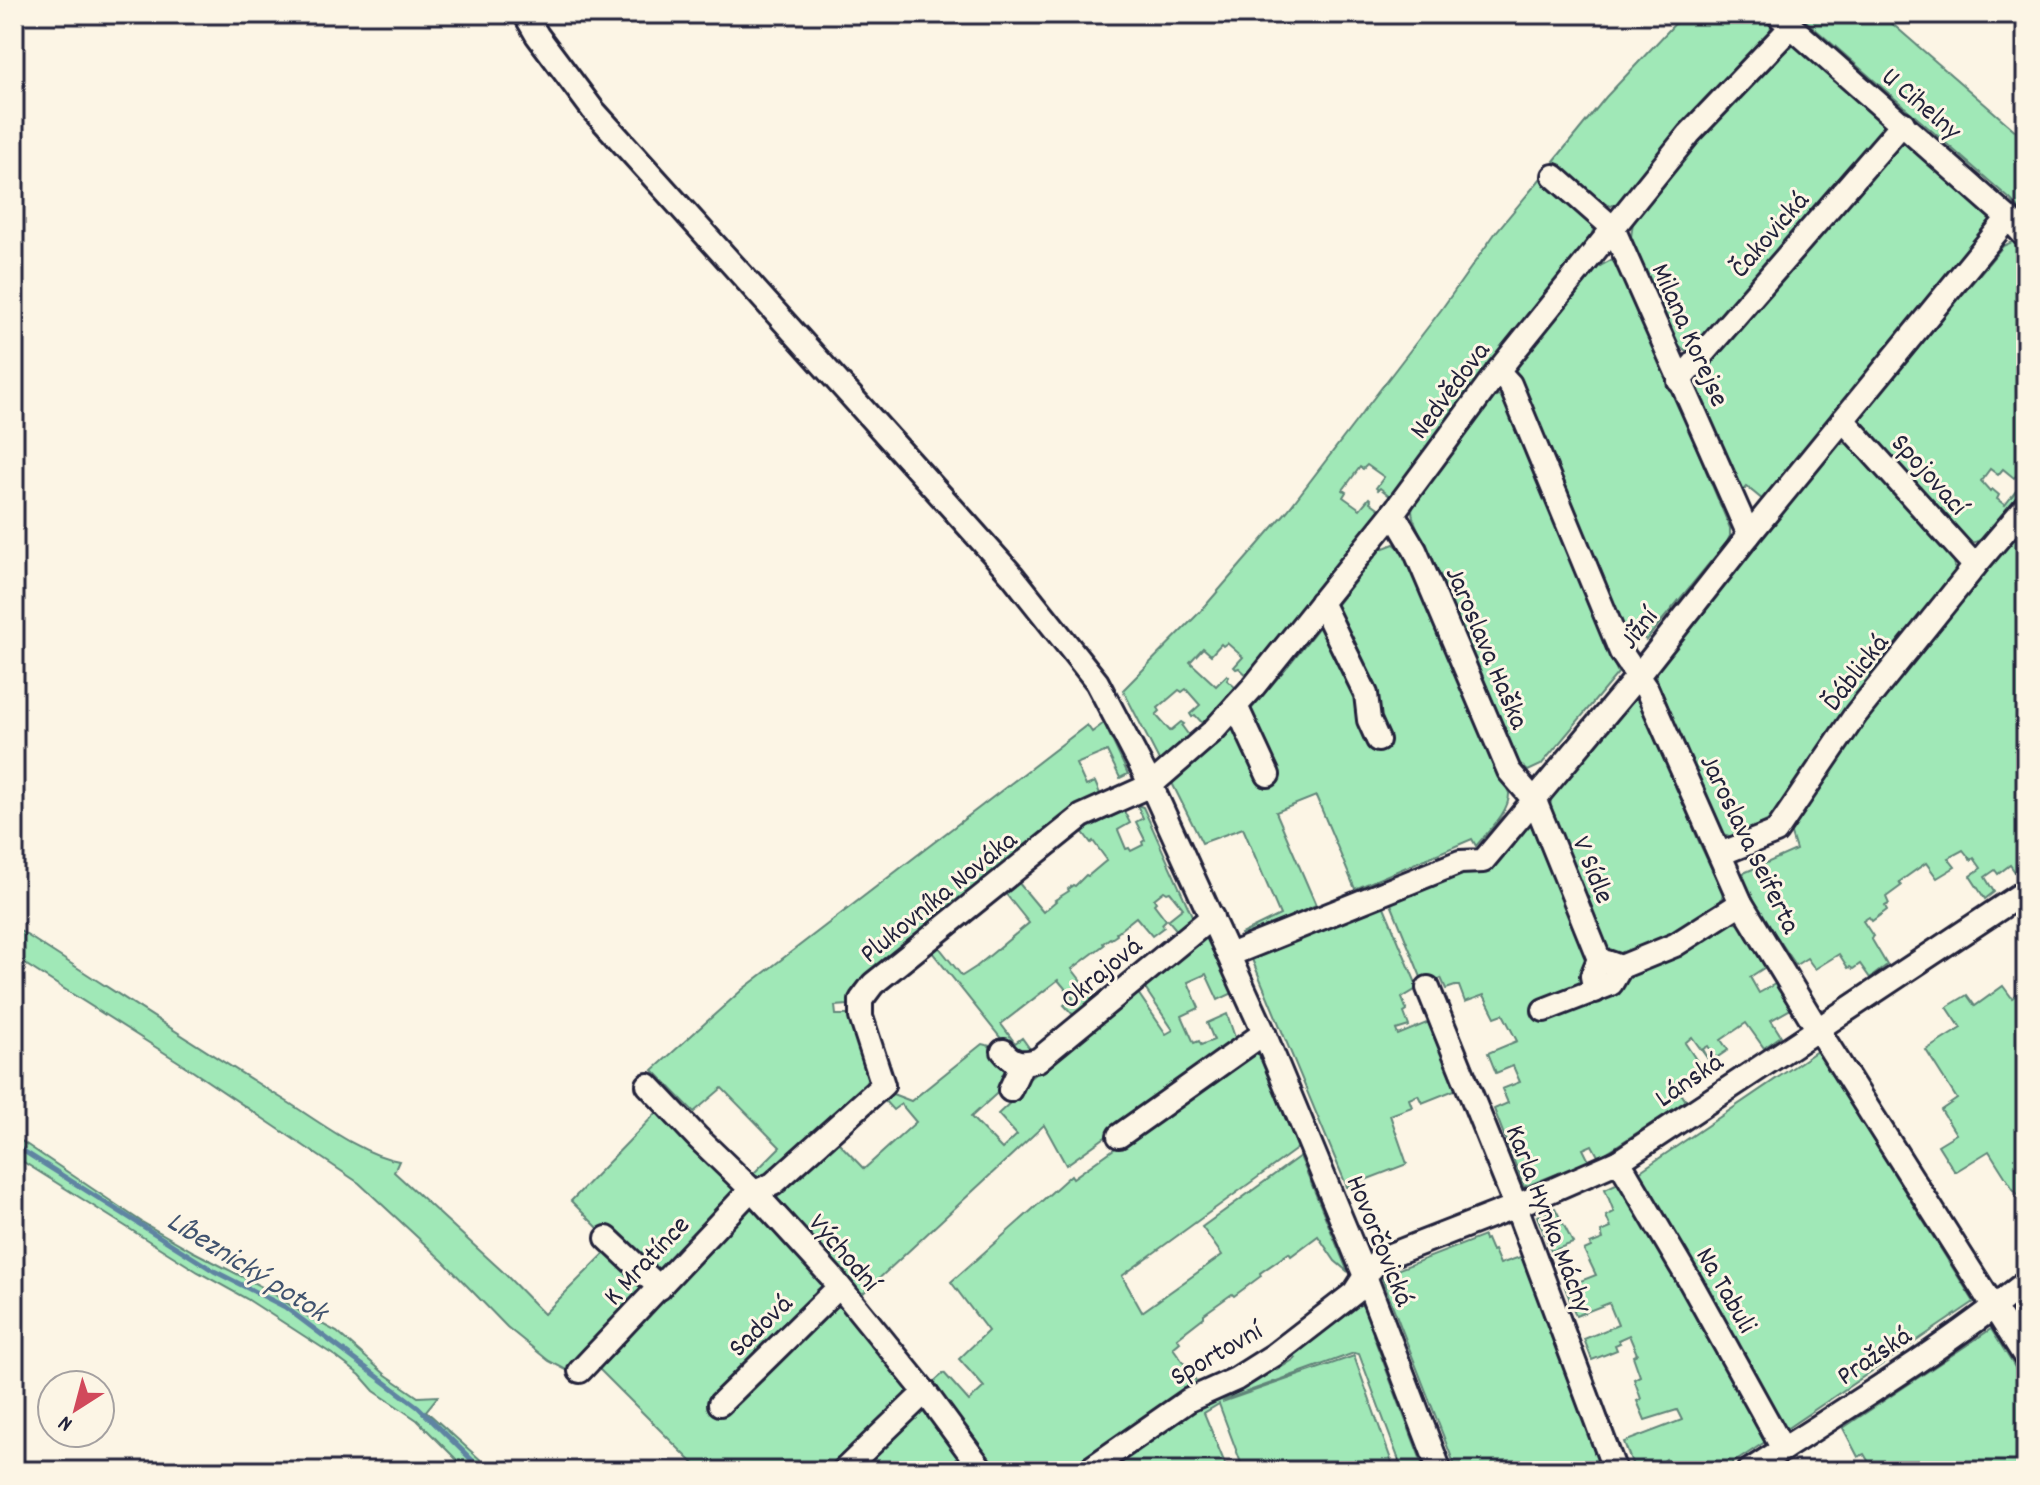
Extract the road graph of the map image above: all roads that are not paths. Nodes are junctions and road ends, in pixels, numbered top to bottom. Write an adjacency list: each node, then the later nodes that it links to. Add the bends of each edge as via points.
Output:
1 (525, 14): 20 (street, Hovorčovická, via 593,110 1012,575 1097,682)
2 (1784, 21): 3 (street, U Cihelny); 6 (street, Nedvědova)
3 (1903, 123): 5 (street, U Cihelny); 9 (street, Čakovická)
4 (1554, 176): 6 (street, Milana Korejse)
5 (2008, 218): 7 (street, U Cihelny); 10 (street, Jižní)
6 (1613, 228): 8 (street, Nedvědova); 9 (street, Milana Korejse)
7 (2026, 237)
8 (1498, 371): 11 (street, Nedvědova); 16 (street, Jaroslava Seiferta, via 1510,384 1621,652)
9 (1679, 381): 13 (street, Milana Korejse)
10 (1843, 420): 13 (street, Jižní); 14 (street, Spojovací)
11 (1393, 513): 15 (street, Nedvědova); 21 (street, Jaroslava Haška, via 1415,550 1509,771)
12 (2022, 519): 14 (street, Ďáblická)
13 (1749, 535): 16 (street, Jižní)
14 (1975, 566): 22 (street, Ďáblická, via 1856,714 1776,832)
15 (1321, 602): 17 (street, Nedvědova); 18 (street, via 1366,694)
16 (1637, 677): 21 (street, Jižní); 22 (street, Jaroslava Seiferta)
17 (1236, 706): 19 (street); 20 (street, Nedvědova)
18 (1378, 740)
19 (1268, 775)
20 (1151, 785): 25 (street, Hovorčovická); 40 (street, Plukovníka Nováka, via 1082,816 873,984 861,1000 861,1017 883,1085 773,1184)
21 (1535, 801): 26 (street, Jižní, via 1483,861 1460,862); 27 (street, V Sídle)
22 (1720, 854): 24 (street, Jaroslava Seiferta)
23 (2026, 891): 32 (street, Lánská)
24 (1741, 903): 28 (street, via 1675,945); 32 (street, Jaroslava Seiferta)
25 (1212, 917): 26 (street, Hovorčovická); 35 (street, Okrajová, via 1038,1060)
26 (1229, 955): 33 (street, Hovorčovická)
27 (1599, 959): 28 (street); 30 (street, V Sídle, via 1592,976)
28 (1621, 967): 30 (street, via 1611,984)
29 (1428, 988): 41 (street, Karla Hynka Máchy)
30 (1595, 991): 31 (street)
31 (1544, 1010)
32 (1817, 1028): 39 (street, Lánská); 47 (street, Jaroslava Seiferta)
33 (1264, 1033): 38 (street); 43 (street, Hovorčovická)
34 (1003, 1051): 35 (street)
35 (1022, 1064): 37 (street)
36 (648, 1085): 40 (street, Východní)
37 (1010, 1090)
38 (1119, 1136)
39 (1619, 1161): 41 (street, Lánská); 52 (street, Na Tabuli)
40 (755, 1193): 45 (street, Východní); 46 (street, K Mratínce, via 745,1196)
41 (1516, 1206): 43 (street, Lánská, via 1380,1259); 57 (street, Karla Hynka Máchy)
42 (607, 1238): 46 (street)
43 (1365, 1276): 55 (street, Sportovní, via 1354,1293 1274,1355 1189,1400); 56 (street, Hovorčovická)
44 (2026, 1282): 47 (street, Pražská)
45 (839, 1287): 50 (street, Východní); 51 (street, Sadová)
46 (660, 1288): 49 (street, K Mratínce)
47 (1995, 1307): 48 (street, Jaroslava Seiferta); 52 (street, Pražská)
48 (2026, 1358)
49 (580, 1371)
50 (925, 1392): 53 (street); 54 (street, Východní)
51 (720, 1404)
52 (1783, 1449): 58 (street, Pražská)
53 (843, 1471)
54 (983, 1471)
55 (1087, 1471)
56 (1440, 1471)
57 (1615, 1471)
58 (1749, 1471)

